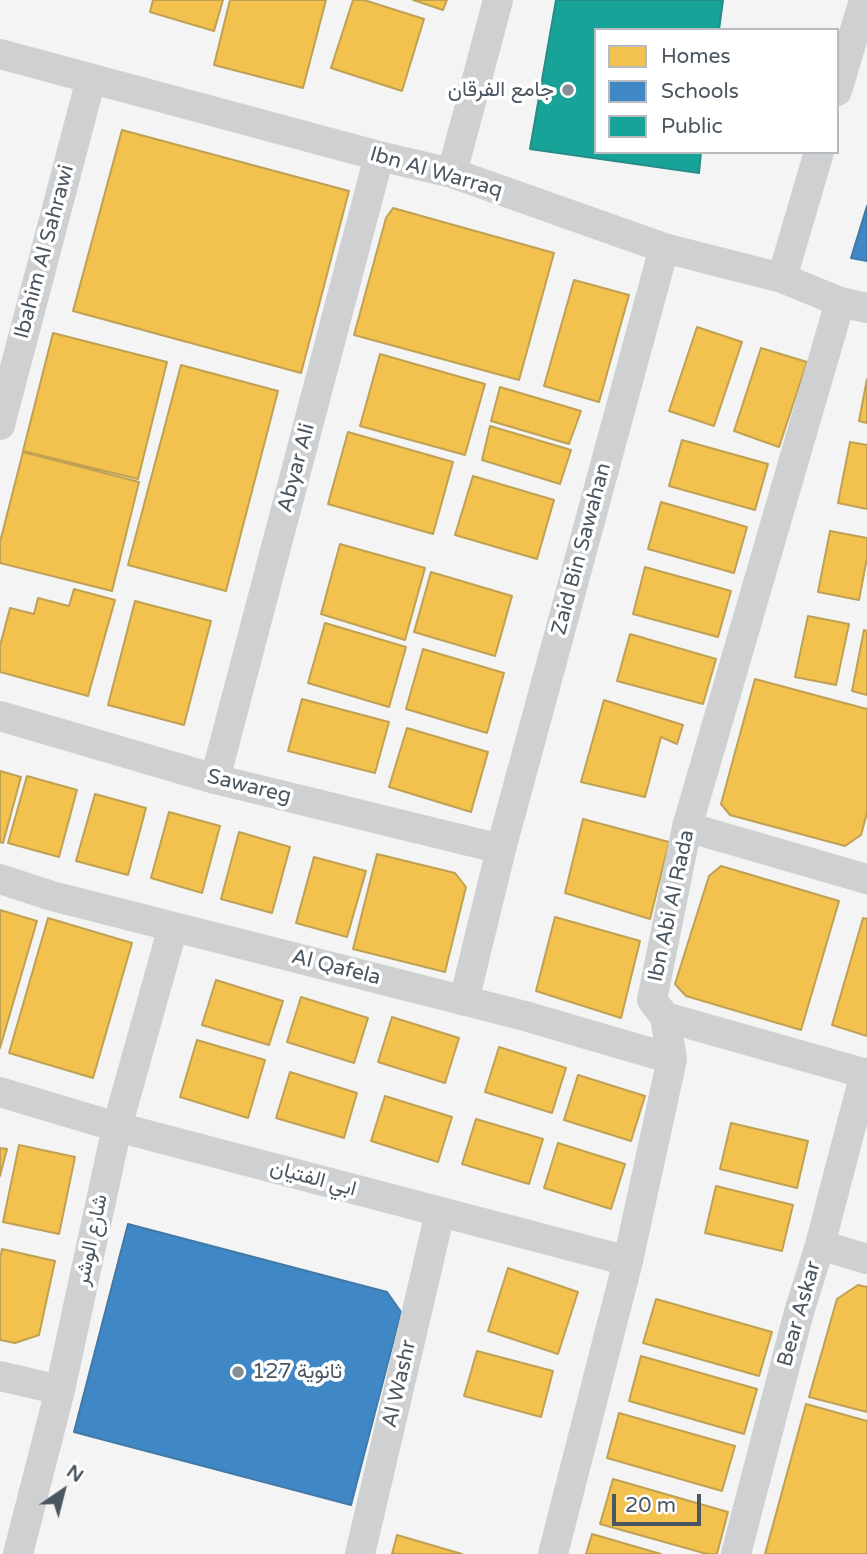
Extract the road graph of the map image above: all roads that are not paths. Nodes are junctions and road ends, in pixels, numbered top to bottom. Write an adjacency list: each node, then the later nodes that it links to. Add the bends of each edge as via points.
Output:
1 (498, 0): 8 (street)
2 (864, 0): 5 (street)
3 (0, 54): 4 (street, Ibn Al Warraq)
4 (91, 79): 7 (street, Ibn Al Warraq); 12 (street, Ibahim Al Sahrawi)
5 (839, 84)
6 (818, 154): 10 (street)
7 (379, 156): 8 (street, Ibn Al Warraq); 14 (street, Abyar Ali)
8 (453, 173): 9 (street, Ibn Al Warraq)
9 (664, 248): 10 (street, Ibn Al Warraq); 16 (street, Zaid Bin Sawahan)
10 (782, 278): 11 (street, Ibn Al Warraq)
11 (854, 305): 15 (street, Ibn Abi Al Rada)
12 (0, 425)
13 (0, 716): 14 (street, Sawareg)
14 (215, 779): 16 (street, Sawareg)
15 (687, 827): 18 (street); 21 (street, Ibn Abi Al Rada, via 652,1000)
16 (501, 849): 20 (street, Zaid Bin Sawahan)
17 (0, 879): 19 (street, Al Qafela)
18 (867, 879)
19 (173, 927): 20 (street, Al Qafela); 25 (street, شارع الوشر)
20 (464, 1001): 22 (street, Al Qafela)
21 (665, 1017): 22 (street, Ibn Abi Al Rada); 23 (street)
22 (672, 1059): 29 (street, Ibn Abi Al Rada)
23 (866, 1074): 27 (street, Bear Askar)
24 (0, 1092): 25 (street, ابي الفتيان)
25 (117, 1127): 26 (street, ابي الفتيان); 31 (street, شارع الوشر)
26 (440, 1213): 29 (street, ابي الفتيان); 33 (street, Al Washr)
27 (820, 1245): 28 (street); 35 (street, Bear Askar)
28 (867, 1259)
29 (628, 1261): 34 (street, Ibn Abi Al Rada)
30 (0, 1376): 31 (street)
31 (60, 1390): 32 (street, شارع الوشر)
32 (18, 1554)
33 (360, 1554)
34 (553, 1554)
35 (736, 1554)

